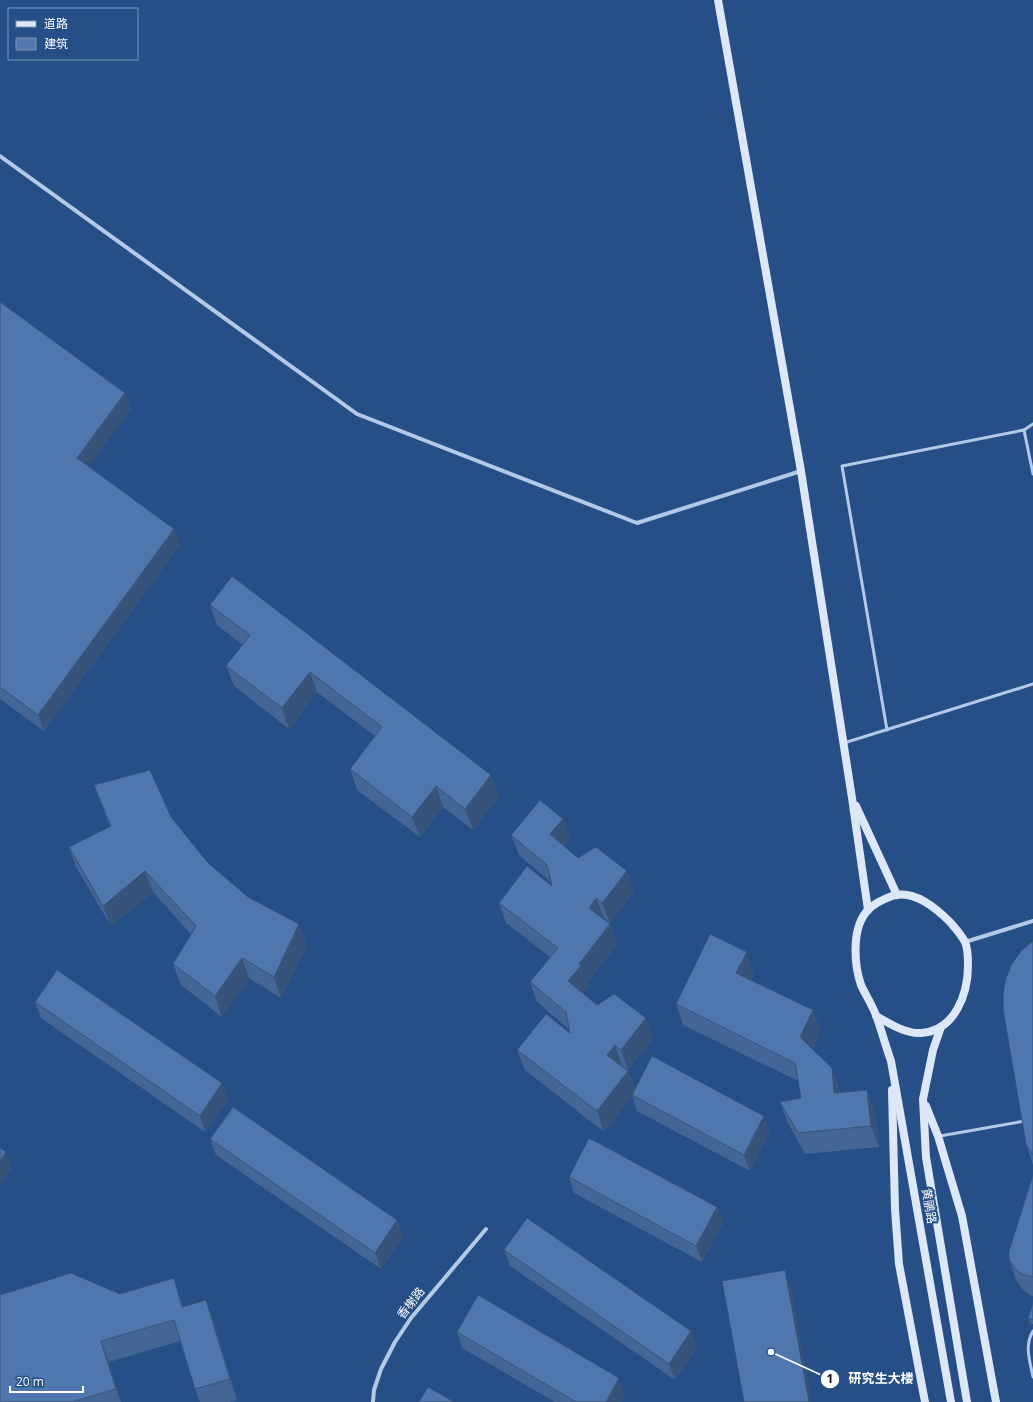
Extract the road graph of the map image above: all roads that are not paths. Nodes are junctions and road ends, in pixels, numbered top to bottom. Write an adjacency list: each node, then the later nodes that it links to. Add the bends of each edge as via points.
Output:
1 (718, 0): 5 (street)
2 (0, 156): 5 (street, via 357,414 637,523)
3 (1033, 424): 4 (lane)
4 (1024, 430): 6 (lane); 8 (lane, via 842,466)
5 (801, 471): 9 (street)
6 (1033, 474)
7 (1033, 684): 8 (lane)
8 (887, 730): 9 (lane)
9 (844, 743): 10 (street)
10 (852, 798): 11 (street); 12 (street)
11 (897, 895): 12 (street, via 878,902); 14 (street, via 913,896 931,905 958,930)
12 (868, 910): 15 (street, via 857,933 856,957 861,984)
13 (1033, 920): 14 (street)
14 (965, 942): 16 (street, via 968,973 964,998 949,1021)
15 (876, 1016): 16 (street, via 913,1032 928,1032); 17 (street, 黄鹂路)
16 (941, 1027): 18 (street, 黄鹂路)
17 (891, 1061): 25 (street, via 899,1264); 26 (street, 黄鹂路)
18 (923, 1099): 20 (street); 27 (street, 黄鹂路, via 926,1157)
19 (1025, 1122): 20 (lane)
20 (938, 1136): 28 (street, via 962,1216)
21 (486, 1229): 24 (street, 香榭路, via 411,1318 395,1342 381,1369)
22 (1033, 1331): 23 (lane, via 1027,1349)
23 (1033, 1377)
24 (373, 1402)
25 (925, 1402)
26 (951, 1402)
27 (967, 1402)
28 (996, 1402)

